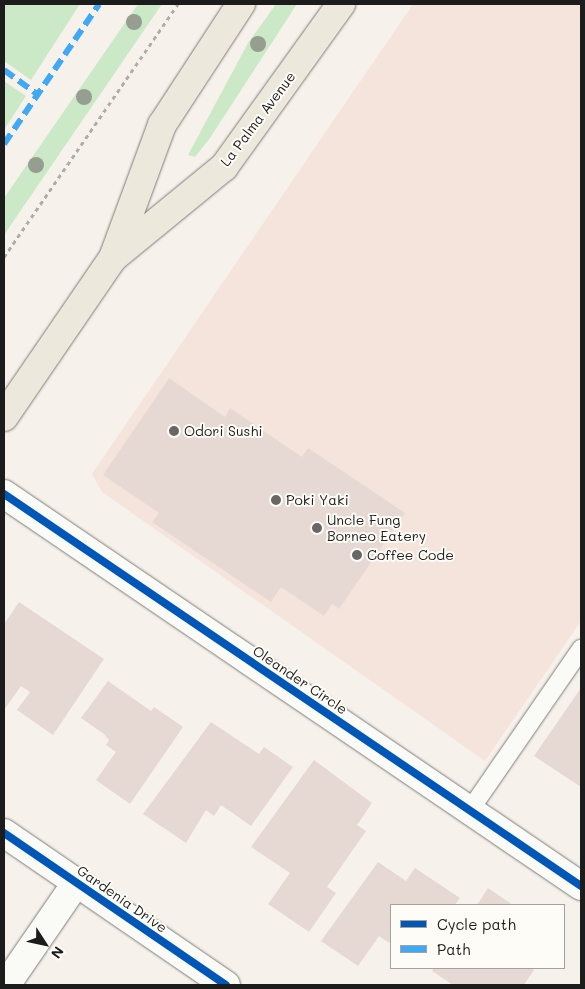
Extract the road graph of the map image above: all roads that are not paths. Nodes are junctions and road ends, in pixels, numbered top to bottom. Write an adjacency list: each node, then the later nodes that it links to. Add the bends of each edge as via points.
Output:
1 (241, 4): 3 (main road, La Palma Avenue, via 162,126)
2 (341, 4): 3 (main road, La Palma Avenue, via 224,167)
3 (113, 258): 4 (main road, La Palma Avenue)
4 (4, 417)
5 (4, 494): 7 (street, Oleander Circle)
6 (581, 649): 7 (lane)
7 (470, 810): 10 (street, Oleander Circle)
8 (4, 833): 9 (street, Gardenia Drive)
9 (76, 882): 11 (street); 12 (street, Gardenia Drive)
10 (581, 886)
11 (6, 985)
12 (226, 985)

